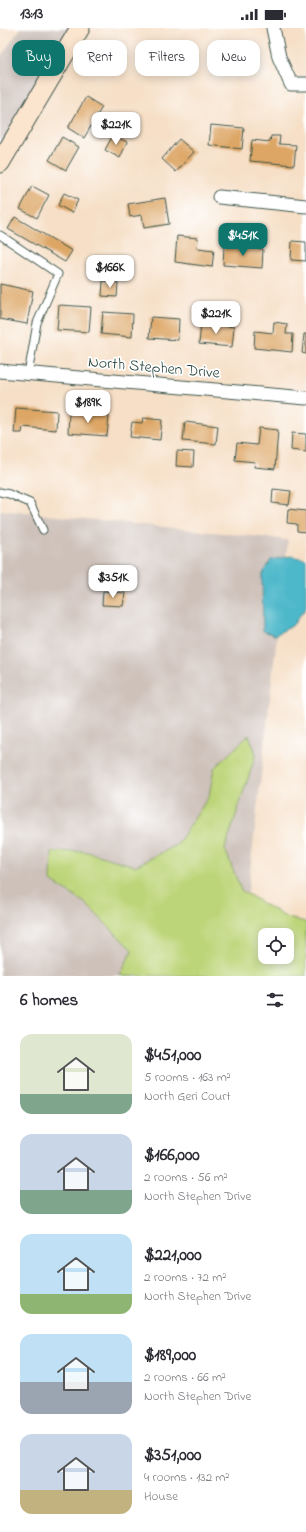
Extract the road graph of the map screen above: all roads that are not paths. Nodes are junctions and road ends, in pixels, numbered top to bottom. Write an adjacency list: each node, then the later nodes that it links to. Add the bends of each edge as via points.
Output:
1 (80, 28): 4 (street)
2 (273, 28): 3 (street, via 279,57 291,84)
3 (306, 84)
4 (0, 163)
5 (219, 197): 6 (street)
6 (306, 206)
7 (0, 235): 9 (lane, via 58,274 37,323)
8 (0, 371): 9 (street, North Stephen Drive)
9 (28, 374): 10 (street, North Stephen Drive)
10 (306, 398)
11 (0, 492): 12 (lane, via 30,503)
12 (43, 530)

